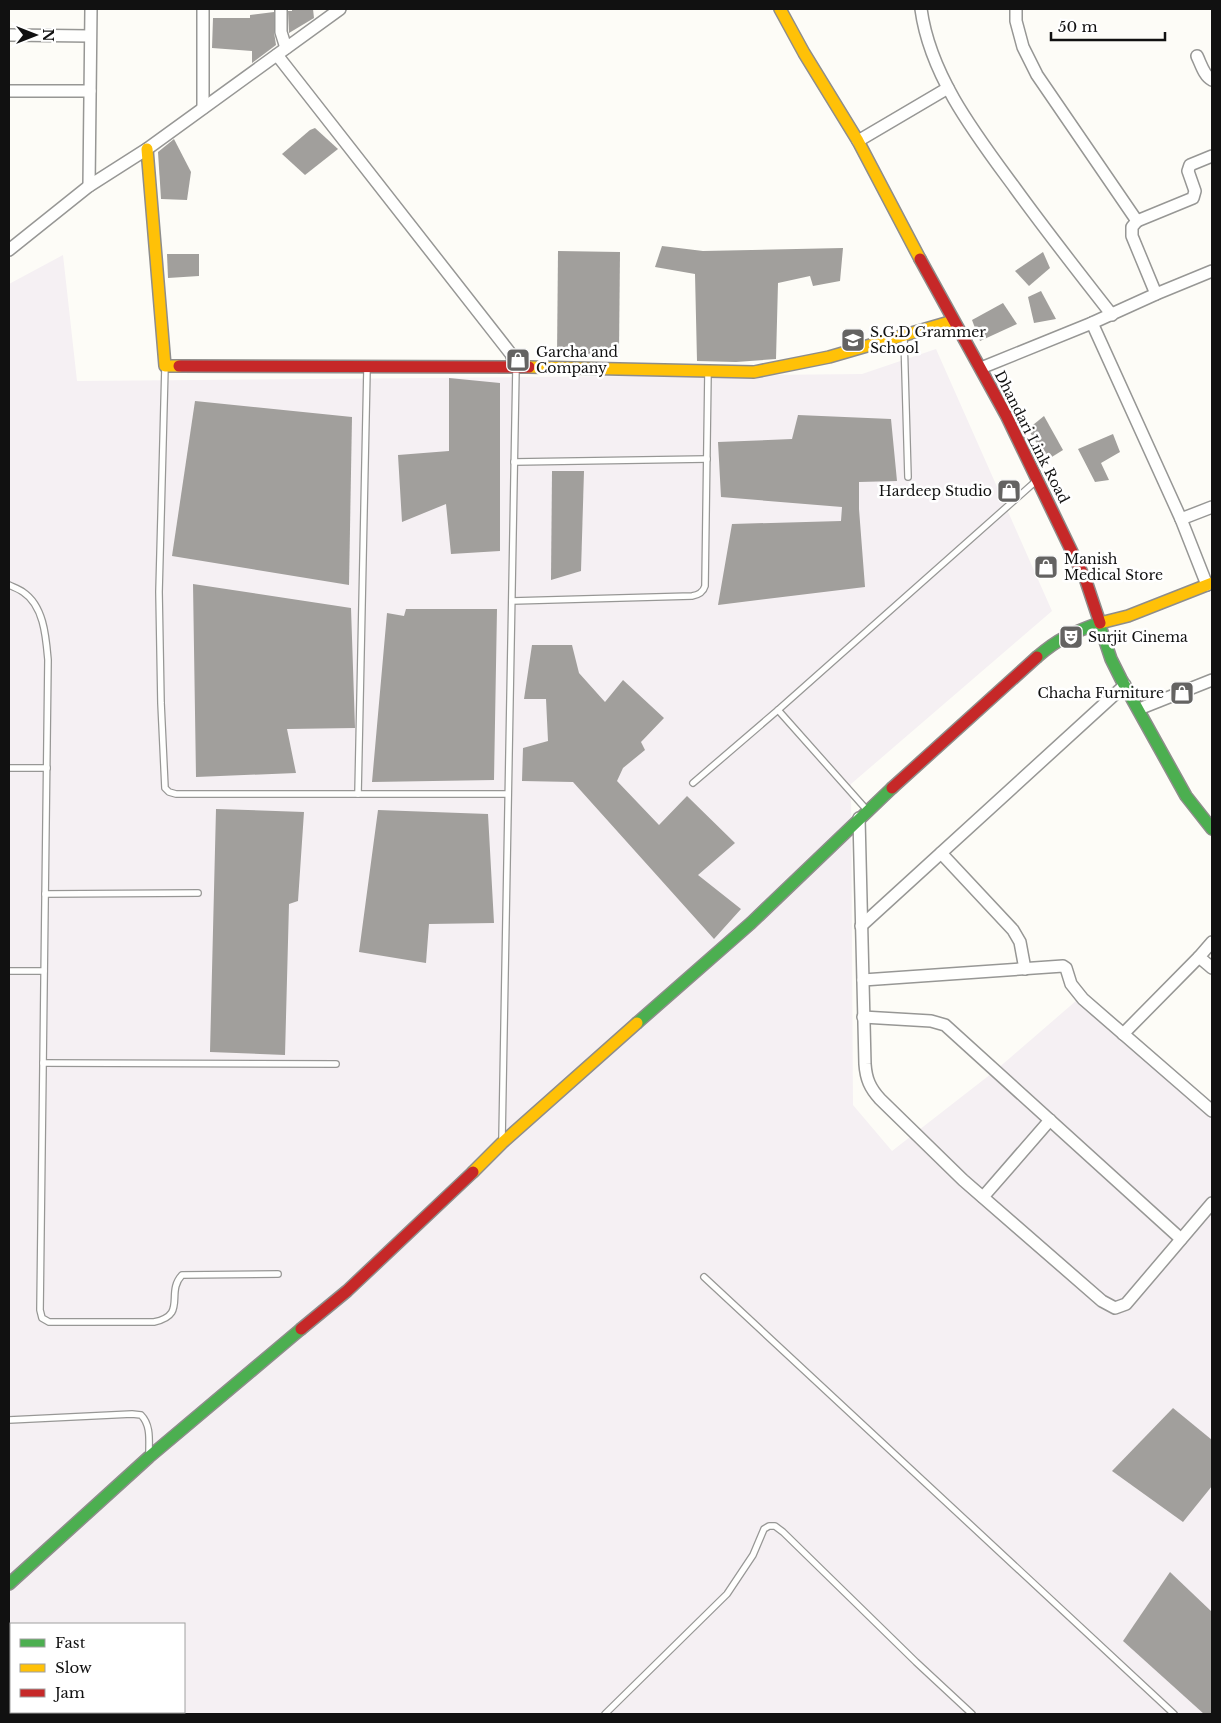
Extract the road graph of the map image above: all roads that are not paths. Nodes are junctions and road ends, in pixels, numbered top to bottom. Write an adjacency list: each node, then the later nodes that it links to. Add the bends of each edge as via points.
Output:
1 (91, 9): 9 (street)
2 (203, 9): 16 (street)
3 (281, 9): 10 (street)
4 (340, 9): 10 (street)
5 (780, 9): 17 (street, Dhandari Link Road)
6 (921, 9): 13 (street, via 929,44)
7 (1016, 9): 21 (street, via 1022,47 1037,75)
8 (9, 35): 9 (street)
9 (90, 36): 15 (street)
10 (281, 51): 16 (street); 31 (street, via 511,354)
11 (1197, 56): 12 (street)
12 (1212, 80)
13 (948, 88): 17 (street); 25 (street, via 989,153)
14 (9, 91): 15 (street)
15 (90, 91): 20 (street)
16 (203, 108): 18 (street)
17 (858, 141): 26 (street, Dhandari Link Road)
18 (147, 148): 20 (street); 29 (street)
19 (1212, 156): 21 (street, via 1188,167 1195,192 1193,198)
20 (89, 186): 22 (street)
21 (1137, 221): 24 (street, via 1132,228 1132,236)
22 (9, 250)
23 (1212, 271): 24 (street)
24 (1156, 294): 25 (street)
25 (1112, 315): 27 (street)
26 (953, 321): 28 (street); 32 (street, Dhandari Link Road)
27 (1092, 323): 32 (street); 39 (street)
28 (904, 335): 33 (street, via 777,369); 36 (lane)
29 (165, 366): 30 (street); 51 (lane, via 159,592 166,788 176,794)
30 (367, 366): 31 (street); 51 (lane)
31 (516, 367): 33 (street); 35 (lane)
32 (981, 368): 37 (street, Dhandari Link Road)
33 (708, 372): 34 (lane)
34 (707, 459): 35 (lane); 42 (lane, via 705,586 698,595)
35 (514, 462): 42 (lane)
36 (908, 477)
37 (1038, 480): 43 (street, Dhandari Link Road, via 1086,581); 47 (lane)
38 (1212, 507): 39 (street)
39 (1181, 518): 40 (street)
40 (1210, 584): 43 (street, via 1128,616)
41 (9, 585): 49 (lane, via 24,592 37,608 45,630 48,660)
42 (512, 601): 52 (lane)
43 (1100, 623): 45 (street, Dhandari Link Road, via 1111,659); 53 (street, via 1053,643)
44 (1212, 680): 46 (street)
45 (1125, 685): 46 (street, Dhandari Link Road); 55 (street)
46 (1139, 709): 54 (street, Dhandari Link Road, via 1186,796)
47 (778, 710): 50 (lane); 53 (lane)
48 (9, 768): 49 (lane)
49 (47, 768): 57 (lane)
50 (693, 783)
51 (358, 794): 52 (lane)
52 (508, 794): 72 (lane)
53 (863, 814): 58 (street); 72 (street, via 750,923)
54 (1212, 829)
55 (941, 853): 58 (street); 62 (street, via 1013,930 1020,942)
56 (198, 893): 57 (lane)
57 (45, 894): 64 (lane)
58 (861, 926): 65 (street)
59 (1212, 942): 60 (street)
60 (1199, 957): 61 (street); 67 (street)
61 (1212, 968)
62 (1025, 969): 65 (street); 67 (street, via 1066,968 1077,993)
63 (9, 971): 64 (lane)
64 (44, 971): 68 (lane)
65 (863, 980): 66 (street)
66 (863, 1017): 71 (street, via 930,1021 945,1025); 73 (street, via 866,1078 872,1090)
67 (1123, 1034): 70 (street)
68 (43, 1063): 69 (lane); 76 (lane, via 42,1318 49,1322 154,1322 170,1316 176,1286 182,1275)
69 (336, 1064)
70 (1212, 1111)
71 (1050, 1120): 73 (street); 75 (street)
72 (502, 1143): 79 (street, via 347,1291)
73 (982, 1197): 75 (street, via 1102,1301 1115,1308 1126,1304)
74 (1212, 1203): 75 (street)
75 (1181, 1239)
76 (278, 1274)
77 (704, 1277): 83 (lane)
78 (9, 1420): 79 (lane, via 141,1415 148,1428)
79 (149, 1457): 80 (street)
80 (9, 1584)
81 (605, 1714): 82 (lane, via 727,1594 764,1529 775,1526)
82 (972, 1714)
83 (1174, 1714)

